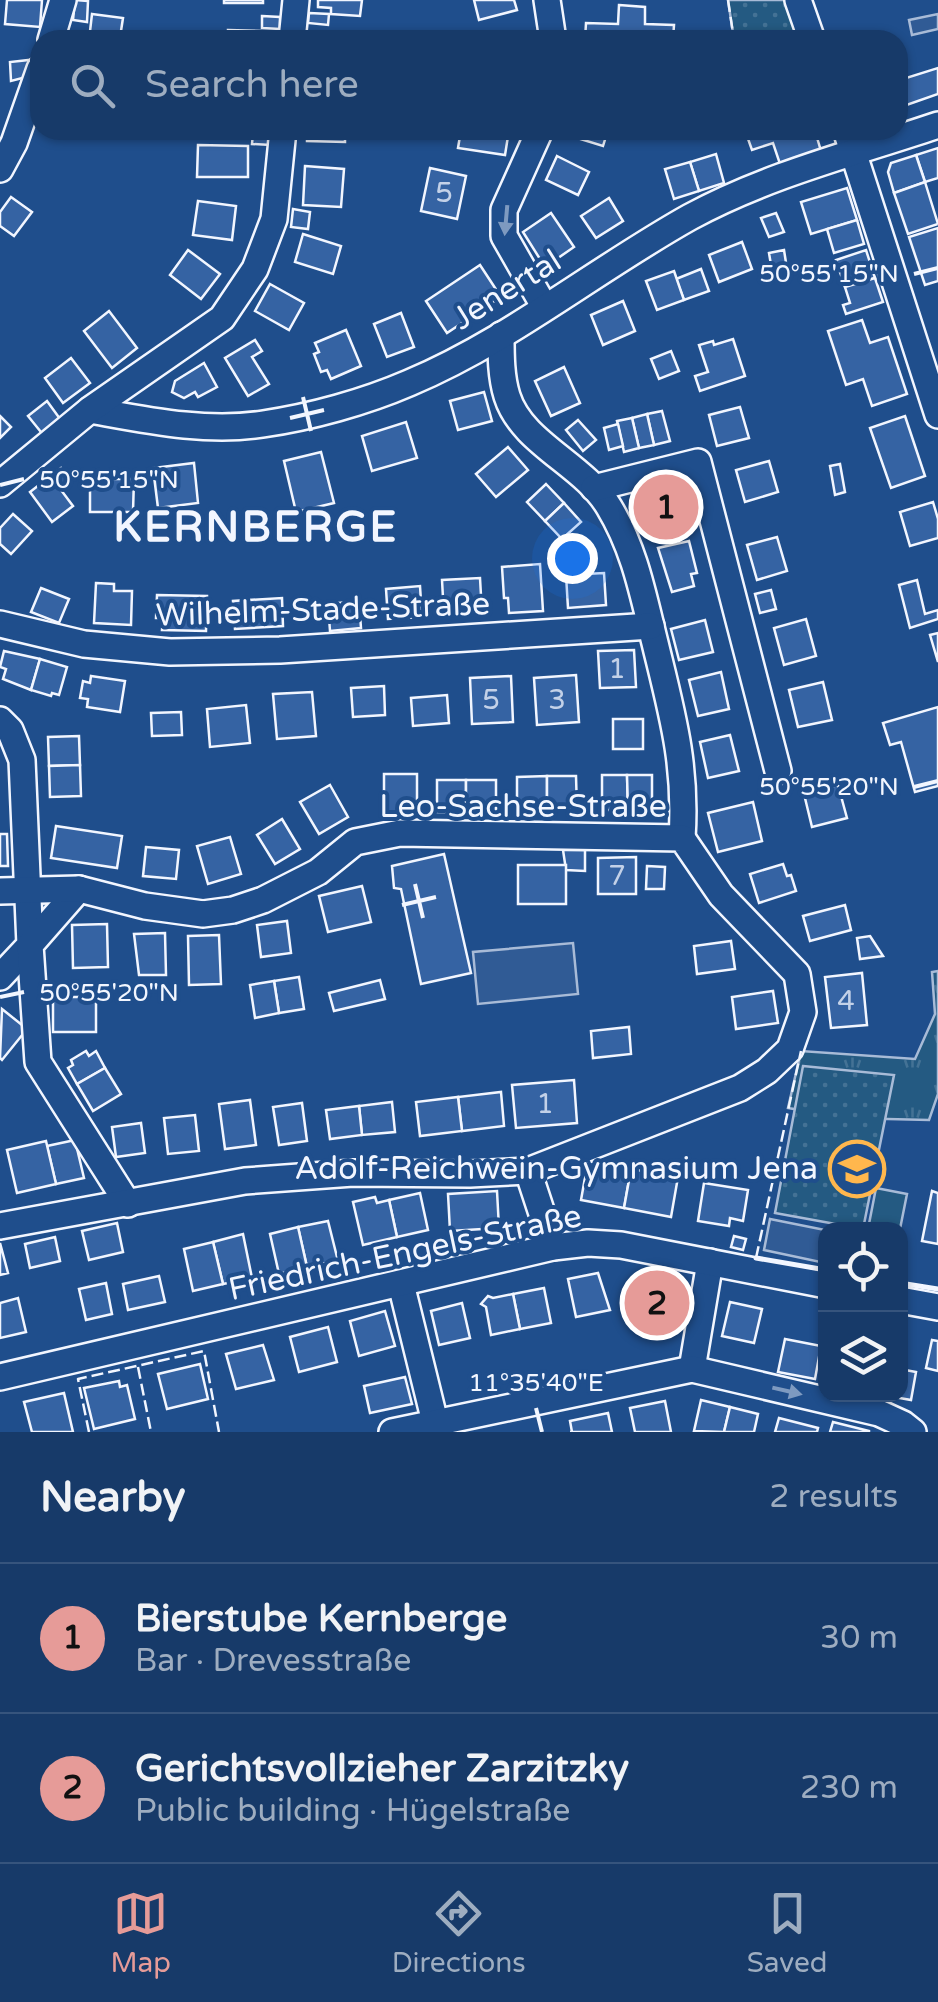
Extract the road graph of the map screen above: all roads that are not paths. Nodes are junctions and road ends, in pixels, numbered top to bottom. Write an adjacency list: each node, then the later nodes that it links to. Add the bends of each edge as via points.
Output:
1 (63, 0): 5 (street)
2 (296, 0): 6 (street)
3 (547, 0): 7 (street)
4 (798, 0): 8 (street)
5 (54, 30)
6 (293, 30)
7 (552, 30)
8 (808, 30)
9 (30, 98): 15 (street)
10 (938, 124): 11 (street, Jenertal)
11 (908, 130)
12 (281, 140): 18 (street, via 274,219 255,269 222,318)
13 (536, 140): 16 (street, one-way to 16, via 504,210 504,236)
14 (851, 141): 16 (street, Jenertal, via 734,195); 19 (street)
15 (0, 169)
16 (544, 306): 17 (street, Jenertal)
17 (501, 335): 18 (street, Jenertal, via 408,384 260,425 172,425); 21 (street, via 507,399 531,432)
18 (90, 410): 20 (street)
19 (938, 415)
20 (0, 484)
21 (594, 488): 23 (street, via 637,563); 25 (street, via 698,462)
22 (0, 624): 23 (street, Wilhelm-Stade-Straße, via 84,644 170,652)
23 (651, 626): 26 (street, via 681,754)
24 (0, 720): 27 (street, via 22,760)
25 (778, 772)
26 (682, 838): 28 (street, Leo-Sachse-Straße, via 400,834 355,842 318,872 263,900 203,914); 32 (street, Leo-Sachse-Straße, via 721,895 798,974 803,1012 790,1049 740,1088)
27 (28, 889): 28 (street, Leo-Sachse-Straße); 29 (street, Leo-Sachse-Straße); 30 (street)
28 (79, 889): 30 (street)
29 (0, 891)
30 (30, 944): 31 (street); 33 (street, via 38,1062)
31 (0, 977)
32 (528, 1171): 33 (street, Leo-Sachse-Straße, via 352,1172 245,1182); 35 (street)
33 (128, 1204): 34 (street, Leo-Sachse-Straße)
34 (0, 1226)
35 (553, 1247): 36 (street, Friedrich-Engels-Straße, via 620,1245); 38 (street, Friedrich-Engels-Straße)
36 (710, 1262): 37 (street, Friedrich-Engels-Straße); 41 (street)
37 (818, 1283)
38 (401, 1284): 42 (street, Friedrich-Engels-Straße); 43 (street)
39 (908, 1301): 40 (street)
40 (938, 1307)
41 (692, 1369): 43 (street); 45 (street, one-way to 45, via 878,1412)
42 (0, 1377)
43 (435, 1422): 44 (street)
44 (392, 1432)
45 (913, 1432)

